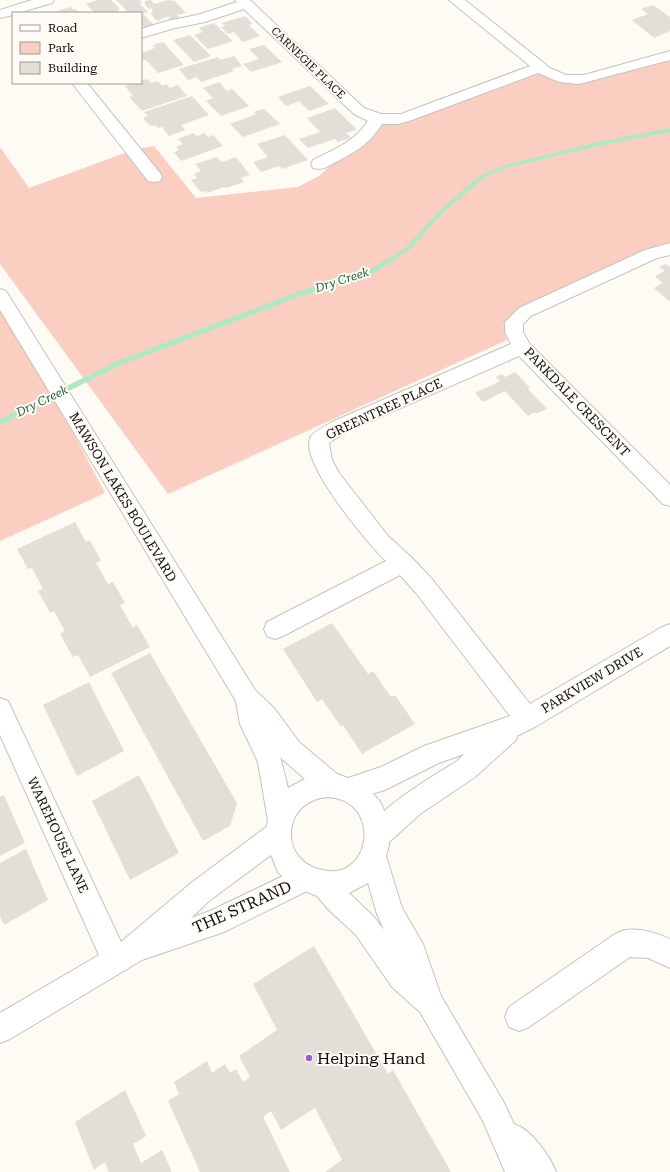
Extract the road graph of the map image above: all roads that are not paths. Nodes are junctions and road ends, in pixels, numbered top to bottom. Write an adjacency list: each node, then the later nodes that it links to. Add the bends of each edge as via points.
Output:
1 (47, 0): 4 (street)
2 (456, 0): 9 (street)
3 (244, 2): 7 (street, via 200,19 172,24); 11 (street, CARNEGIE PLACE, via 359,111)
4 (21, 11)
5 (12, 12): 6 (street)
6 (0, 14)
7 (142, 34)
8 (670, 55): 9 (street, via 580,80 560,78)
9 (541, 67): 11 (street, CARNEGIE PLACE, via 404,118)
10 (80, 84): 13 (street)
11 (377, 119): 12 (street, via 358,143)
12 (319, 164)
13 (154, 177)
14 (670, 249): 16 (street, PARKDALE CRESCENT, via 651,254 525,312 514,322 514,332)
15 (2, 298): 21 (street, MAWSON LAKES BOULEVARD)
16 (522, 347): 17 (street, PARKDALE CRESCENT); 18 (street, GREENTREE PLACE, via 339,428 319,440 322,460 332,479 380,542)
17 (670, 498)
18 (403, 563): 19 (street); 23 (street, GREENTREE PLACE, via 424,586)
19 (275, 629)
20 (670, 634): 23 (street, PARKVIEW DRIVE)
21 (247, 698): 24 (street, MAWSON LAKES BOULEVARD, via 266,716 290,750); 25 (street, MAWSON LAKES BOULEVARD, via 252,724 270,761 275,782)
22 (0, 709): 29 (street, WAREHOUSE LANE)
23 (520, 722): 24 (street, PARKVIEW DRIVE, via 433,754 385,778); 26 (street, PARKVIEW DRIVE, via 466,769 411,804)
24 (340, 788): 25 (street, via 322,786 302,792 286,807); 26 (street, via 360,797 376,818)
25 (279, 827): 27 (street, via 280,848 285,860 297,874); 29 (street, THE STRAND)
26 (376, 846): 27 (street, via 366,867 356,876 344,882 330,884); 30 (street, via 390,914 413,954)
27 (314, 881): 29 (street, THE STRAND, via 215,923); 30 (street, via 365,926 402,977)
28 (670, 954): 31 (street, via 637,942 625,944)
29 (124, 956): 32 (street, THE STRAND)
30 (430, 1003): 33 (street)
31 (519, 1017)
32 (0, 1029)
33 (493, 1111): 34 (street); 35 (street)
34 (521, 1172)
35 (541, 1172)

